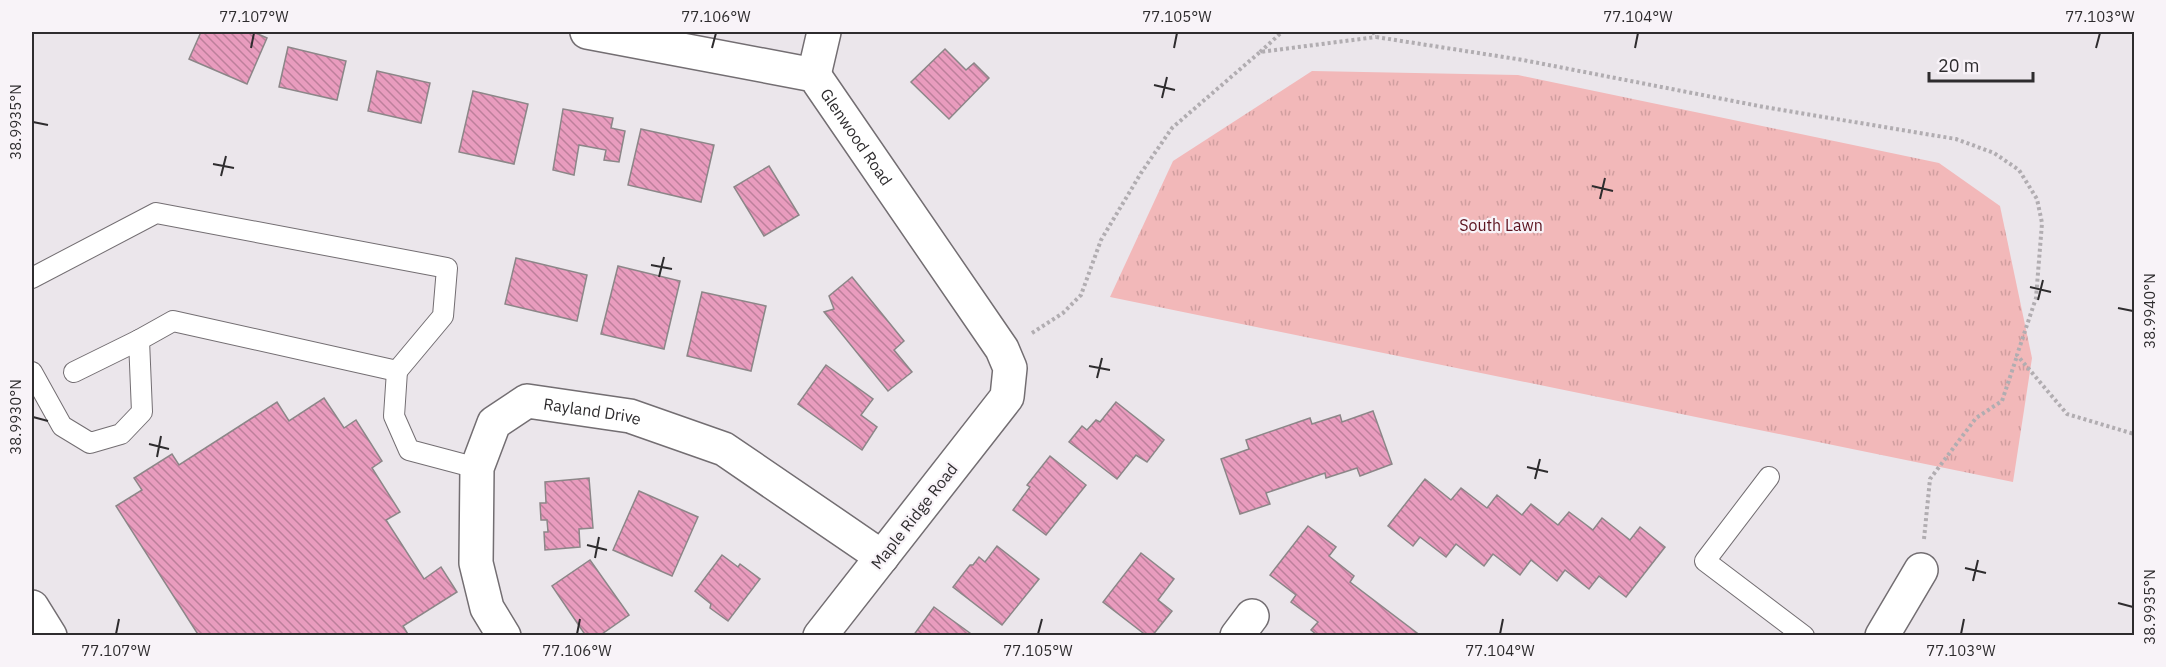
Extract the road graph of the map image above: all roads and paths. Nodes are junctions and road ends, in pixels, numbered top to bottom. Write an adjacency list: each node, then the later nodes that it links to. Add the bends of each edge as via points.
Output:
1 (587, 32): 7 (street, Glenwood Road)
2 (824, 32): 7 (street)
3 (1282, 32): 6 (path)
4 (1373, 32): 5 (path)
5 (1376, 37): 6 (path); 11 (path, via 1956,139 1994,153 2019,170 2037,199 2042,223 2037,298)
6 (1260, 52): 10 (path, via 1173,128 1140,173 1101,240 1081,295 1063,313)
7 (814, 75): 10 (street, Glenwood Road)
8 (32, 278): 12 (lane, via 156,213 447,268 443,316)
9 (139, 340): 12 (lane, via 173,321); 13 (lane, via 142,412 121,434 90,444 62,426); 14 (lane)
10 (1002, 349): 15 (street, Glenwood Road, via 1010,368)
11 (2017, 355): 16 (path, via 2067,414); 20 (path, via 2002,401 1976,418 1930,479)
12 (397, 371): 17 (lane, via 394,416 409,450)
13 (32, 372)
14 (74, 372)
15 (1007, 397): 19 (street, Maple Ridge Road)
16 (2134, 434)
17 (477, 468): 19 (street, Rayland Drive, via 494,423 527,401 630,416 724,449); 23 (street, Rayland Drive, via 476,563 487,608)
18 (1769, 477): 25 (lane, via 1706,561)
19 (882, 557): 24 (street, Maple Ridge Road)
20 (1921, 570): 26 (street)
21 (32, 607): 22 (street)
22 (50, 636)
23 (504, 636)
24 (820, 636)
25 (1804, 636)
26 (1882, 636)

